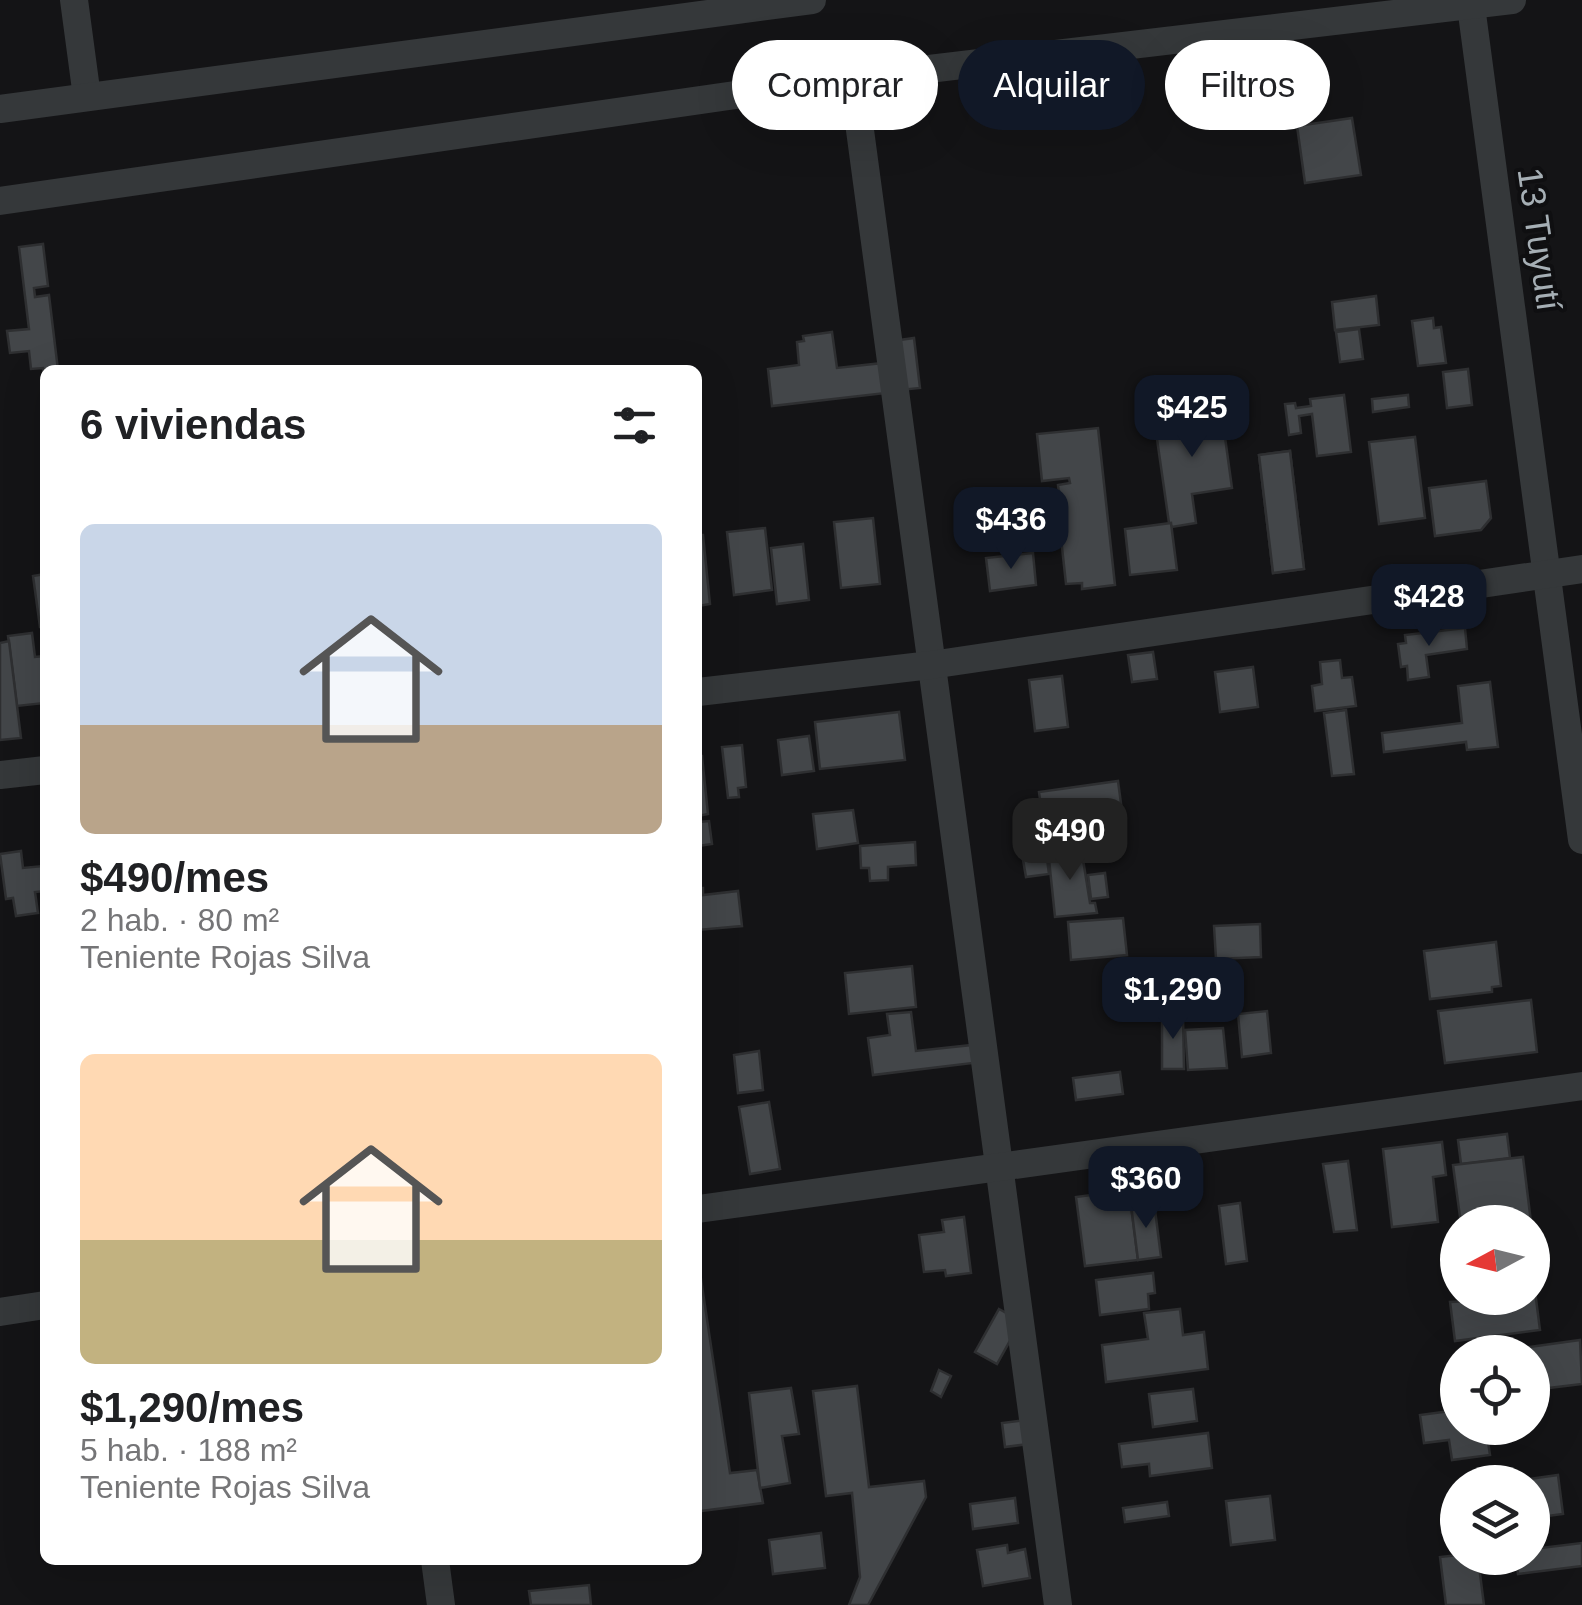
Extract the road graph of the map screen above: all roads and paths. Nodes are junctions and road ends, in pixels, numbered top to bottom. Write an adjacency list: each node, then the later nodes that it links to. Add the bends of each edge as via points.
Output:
1 (74, 0): 7 (street)
2 (812, 0): 7 (street)
3 (1512, 0): 4 (street)
4 (1471, 6): 5 (street); 12 (street, 13 Tuyutí)
5 (938, 68)
6 (732, 95): 10 (street)
7 (87, 97): 8 (street)
8 (0, 108)
9 (860, 130): 13 (street)
10 (0, 201)
11 (1582, 568): 12 (street)
12 (1546, 573): 13 (street); 17 (street, 13 Tuyutí)
13 (931, 666): 14 (street); 19 (street)
14 (702, 692)
15 (40, 771): 16 (street)
16 (0, 776)
17 (1582, 840)
18 (1582, 1086): 19 (street)
19 (1002, 1169): 20 (street); 25 (street)
20 (702, 1208)
21 (40, 1306): 22 (street)
22 (0, 1312)
23 (436, 1565): 24 (street)
24 (441, 1605)
25 (1058, 1605)

